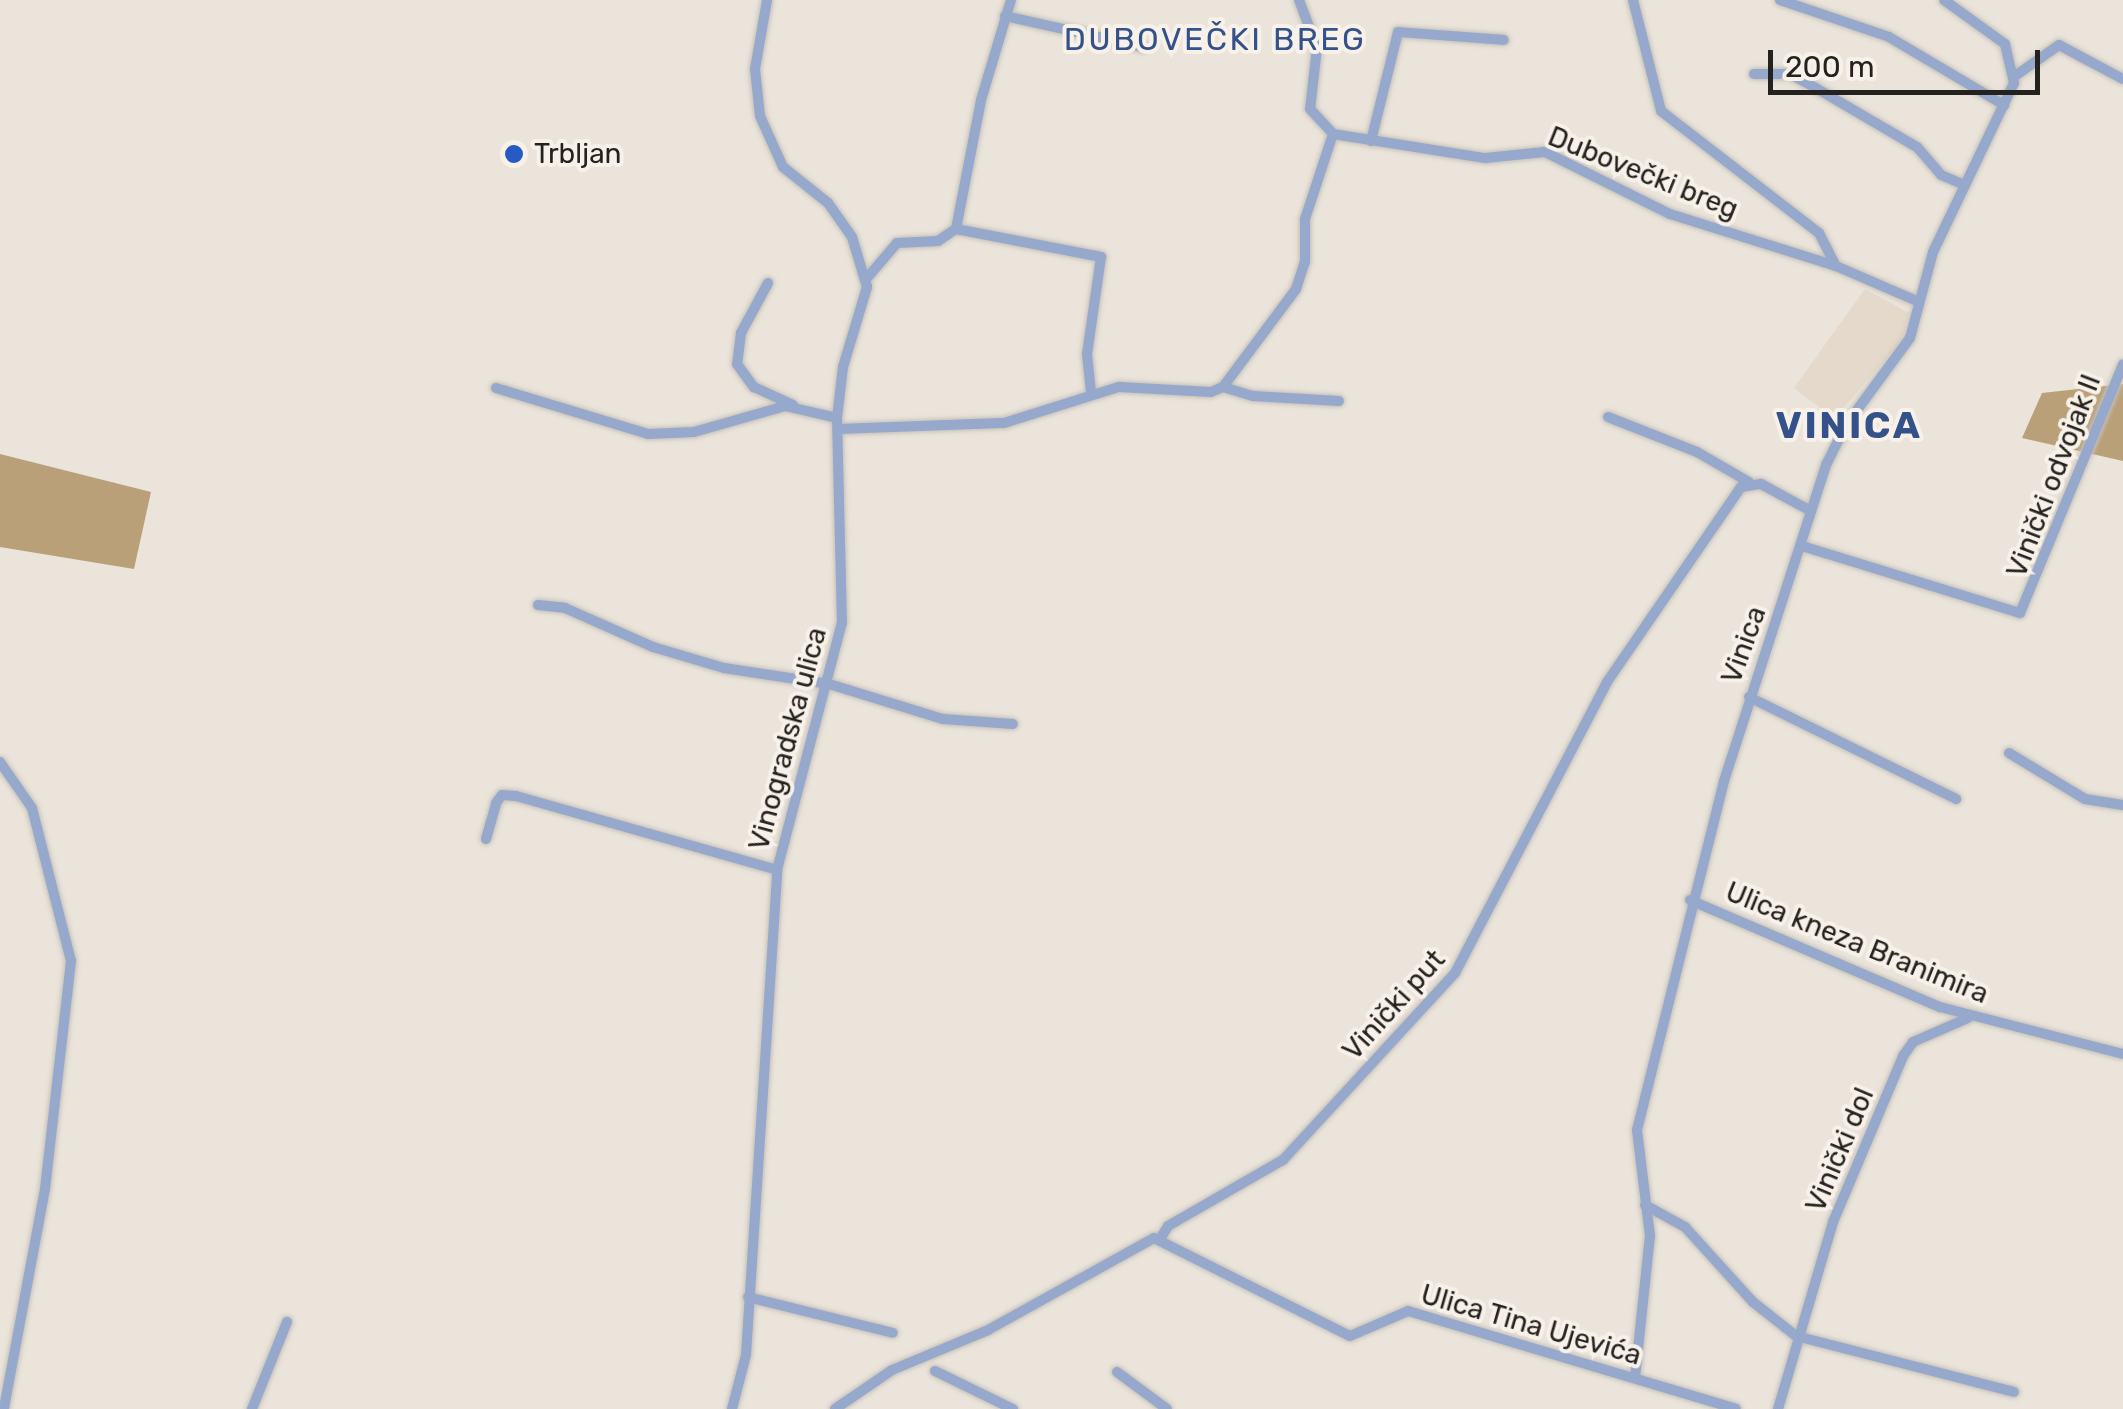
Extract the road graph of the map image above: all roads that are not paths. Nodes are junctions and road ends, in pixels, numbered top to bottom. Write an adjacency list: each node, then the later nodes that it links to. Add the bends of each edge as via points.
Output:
1 (767, 0): 19 (street, via 755,69 760,116 783,167 828,204 852,236)
2 (1011, 0): 7 (street)
3 (1300, 0): 14 (street, via 1316,48 1310,109)
4 (1634, 0): 18 (street, Dubovečki breg, via 1661,111 1818,232)
5 (1780, 0): 13 (street, via 1889,37)
6 (1944, 0): 11 (street, via 2006,44)
7 (1004, 16): 9 (street); 17 (street)
8 (1504, 40): 15 (street, via 1398,32)
9 (1144, 47)
10 (1754, 74): 16 (street, via 1790,74 1810,84 1917,147 1941,175)
11 (2015, 76): 12 (street, via 2059,45); 13 (street, Vinica)
12 (2123, 78)
13 (2004, 105): 16 (street, Vinica)
14 (1332, 134): 15 (street, Dubovečki breg); 24 (street, via 1305,219 1305,262 1296,290)
15 (1371, 141): 18 (street, Dubovečki breg, via 1485,158 1545,152 1670,214)
16 (1964, 185): 21 (street, Vinica)
17 (956, 230): 19 (street, via 938,242 897,243); 26 (street, via 1102,257 1087,354)
18 (1836, 266): 21 (street, Dubovečki breg)
19 (866, 278): 30 (street, Vinogradska ulica)
20 (768, 283): 28 (street, via 741,333 737,364 754,387)
21 (1919, 302): 32 (street, Vinica, via 1904,349 1840,435)
22 (2123, 364): 23 (street, Vinički odvojak II)
23 (2118, 383): 33 (street, Vinički odvojak II, via 2020,612)
24 (1223, 387): 26 (street); 27 (street, via 1253,396)
25 (496, 388): 28 (street, via 618,430 670,436)
26 (1091, 391): 30 (street, via 1004,423)
27 (1339, 402)
28 (794, 406): 30 (street)
29 (1608, 417): 31 (street, via 1697,452)
30 (838, 423): 35 (street, Vinogradska ulica, via 845,595)
31 (1749, 482): 32 (street); 48 (street, Vinički put, via 1646,617 1607,682 1455,973 1283,1160 1168,1226)
32 (1811, 511): 33 (street, Vinica)
33 (1802, 546): 36 (street, Vinica)
34 (538, 605): 35 (street, via 565,608 653,647 724,668)
35 (829, 684): 37 (street, via 926,715); 43 (street, Vinogradska ulica, via 786,816)
36 (1750, 697): 40 (street); 44 (street, Vinica)
37 (1013, 724)
38 (2009, 753): 41 (street, via 2085,799)
39 (0, 762): 57 (street, via 32,808 71,961 45,1189)
40 (1956, 799)
41 (2123, 805)
42 (486, 839): 43 (street, via 496,803 516,796)
43 (777, 870): 49 (street, Vinogradska ulica)
44 (1690, 900): 45 (street, Ulica kneza Branimira); 47 (street, Vinica, via 1637,1130)
45 (1969, 1017): 46 (street, Ulica kneza Branimira); 52 (street, Vinički dol, via 1913,1042 1904,1056 1833,1222)
46 (2123, 1054)
47 (1645, 1205): 52 (street, via 1684,1227); 55 (street, Vinica, via 1650,1251)
48 (1160, 1239): 55 (street, Ulica Tina Ujevića, via 1350,1336 1408,1311); 60 (street, Vinički put, via 1134,1244 988,1330 907,1362)
49 (748, 1297): 51 (street); 59 (street, Vinogradska ulica, via 744,1374)
50 (287, 1322): 58 (street)
51 (893, 1333)
52 (1796, 1336): 56 (street); 64 (street, Vinički dol)
53 (936, 1371): 61 (street)
54 (1117, 1372): 62 (street)
55 (1635, 1378): 63 (street, Ulica Tina Ujevića)
56 (2014, 1392)
57 (4, 1409)
58 (252, 1409)
59 (732, 1409)
60 (835, 1409)
61 (1013, 1409)
62 (1167, 1409)
63 (1736, 1409)
64 (1778, 1409)

